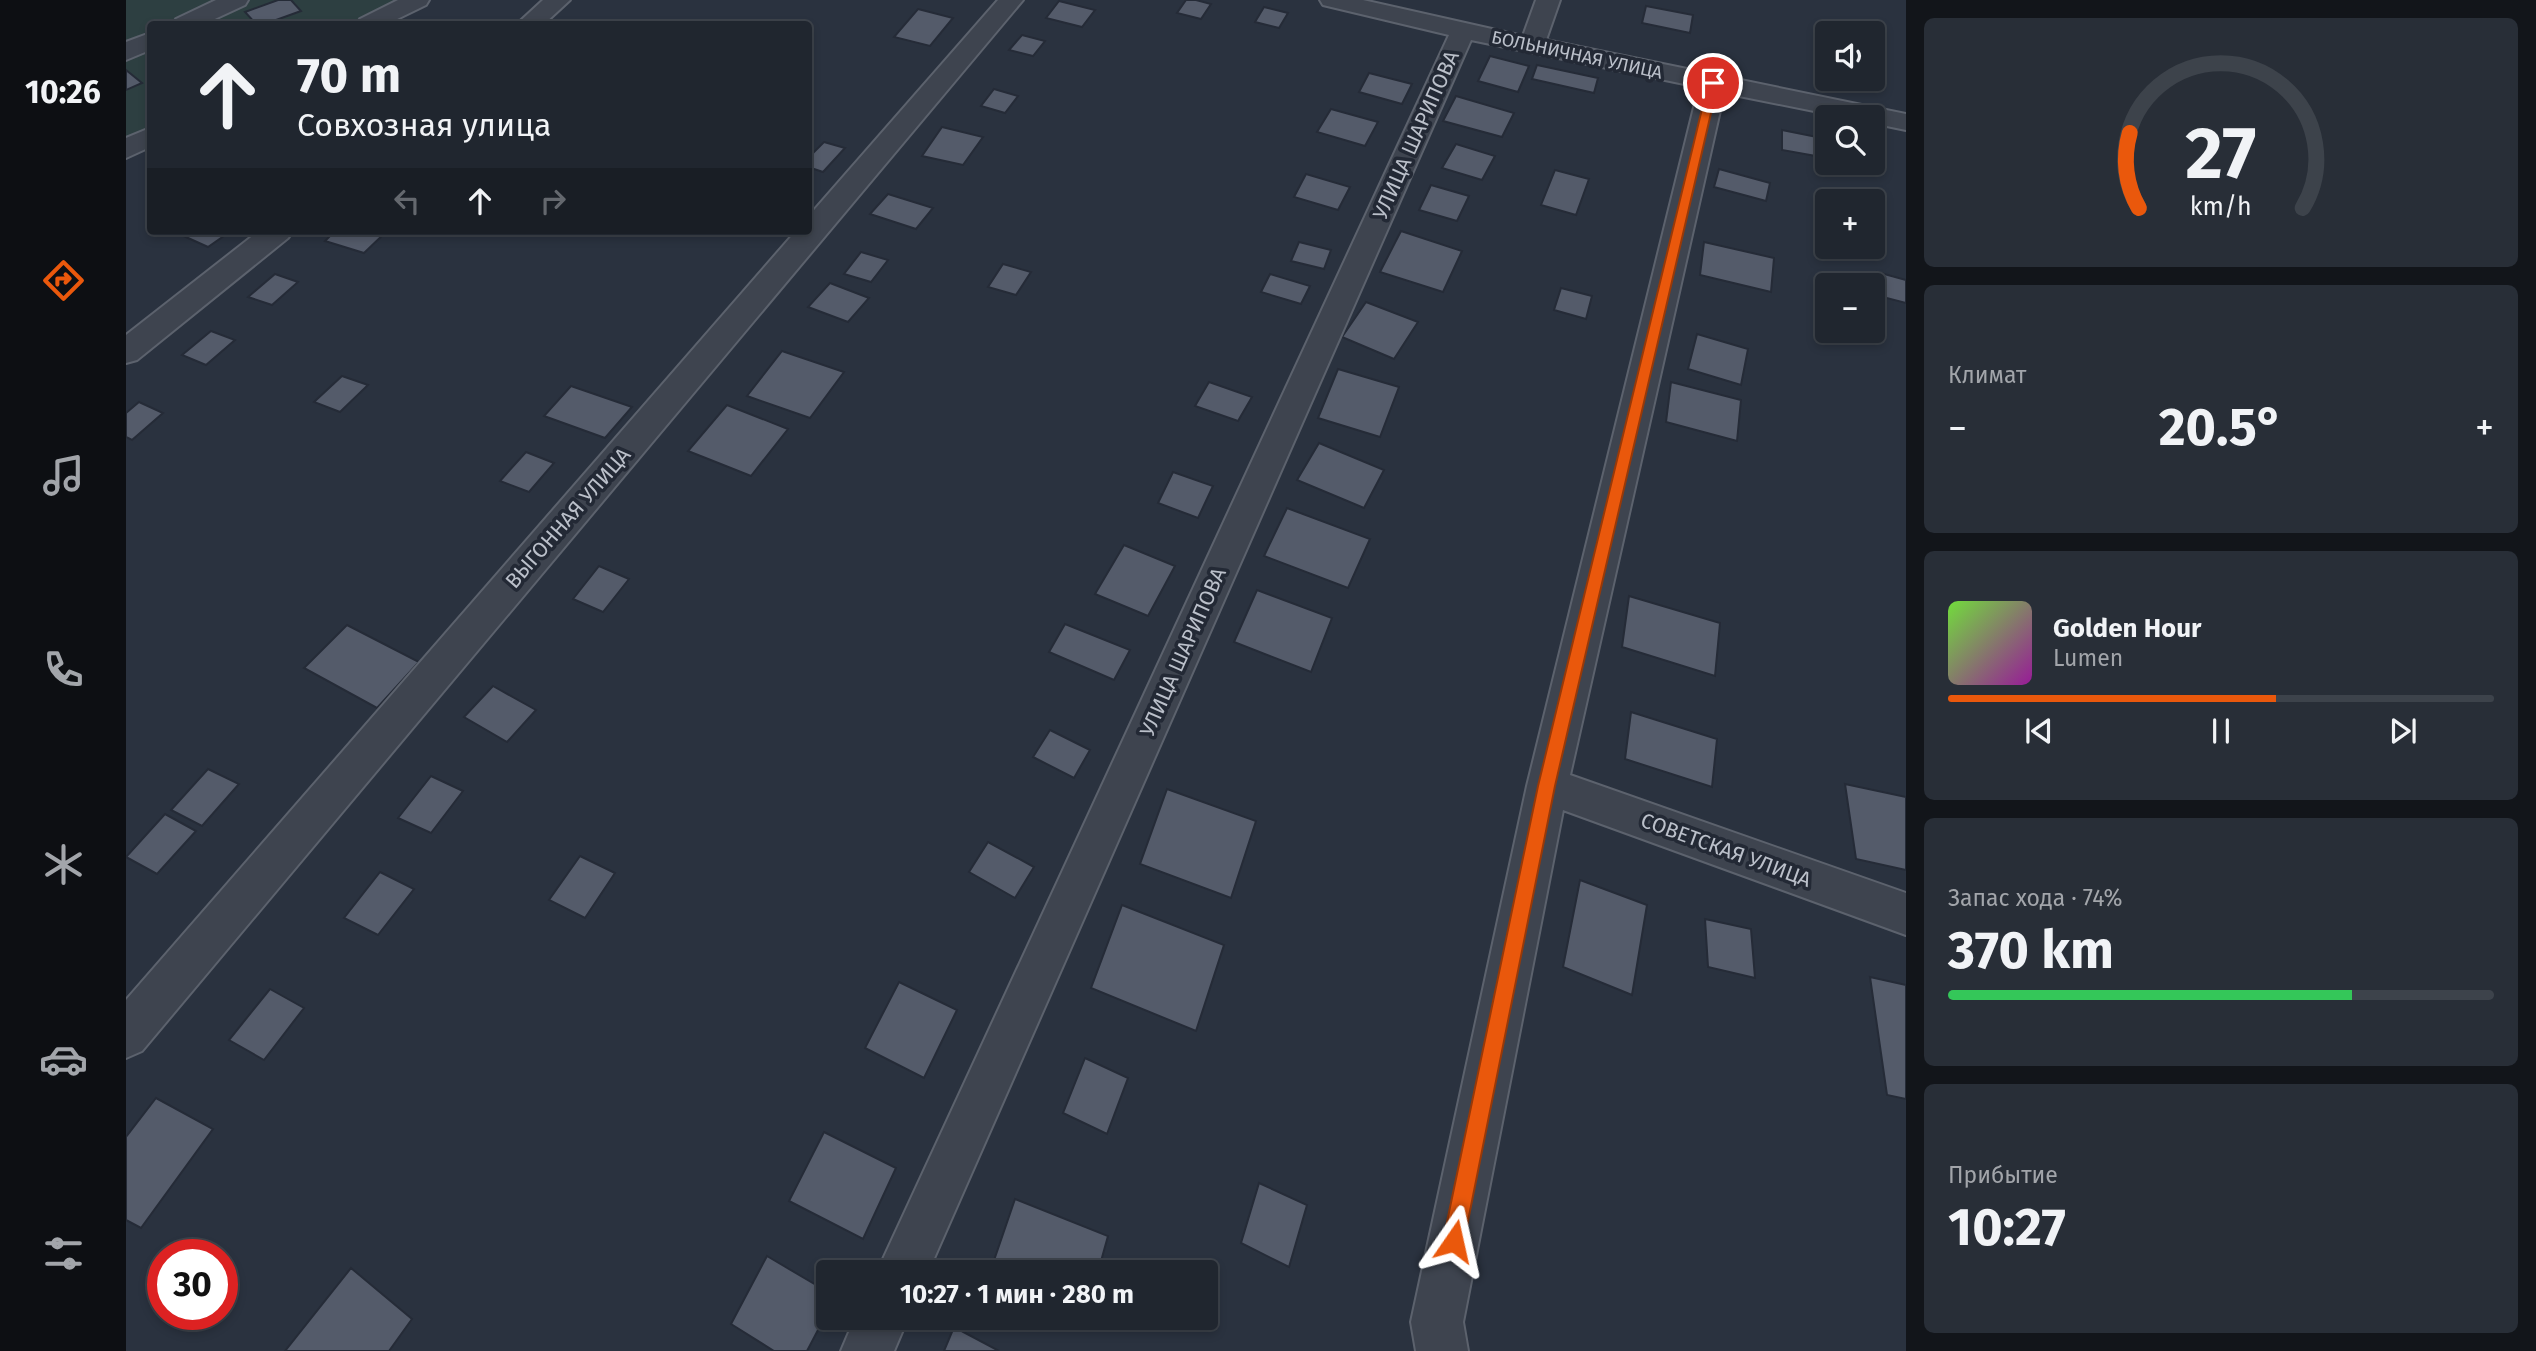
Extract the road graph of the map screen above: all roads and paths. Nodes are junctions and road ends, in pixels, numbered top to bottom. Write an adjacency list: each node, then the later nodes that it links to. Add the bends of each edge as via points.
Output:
1 (236, 0): 7 (street)
2 (417, 0): 8 (street)
3 (558, 0): 9 (street)
4 (1011, 0): 18 (street, ВЫГОННАЯ УЛИЦА)
5 (1332, 0): 10 (street, БОЛЬНИЧНАЯ УЛИЦА)
6 (1548, 0): 12 (street)
7 (191, 21)
8 (375, 21)
9 (533, 21)
10 (1463, 31): 12 (street, БОЛЬНИЧНАЯ УЛИЦА); 25 (street, УЛИЦА ШАРИПОВА)
11 (147, 42): 13 (street)
12 (1532, 46): 14 (street, БОЛЬНИЧНАЯ УЛИЦА)
13 (126, 52)
14 (1713, 83): 15 (street, БОЛЬНИЧНАЯ УЛИЦА); 22 (street)
15 (1906, 122)
16 (147, 138): 17 (street)
17 (126, 149)
18 (812, 233)
19 (273, 235): 21 (street)
20 (810, 235): 24 (street, ВЫГОННАЯ УЛИЦА)
21 (126, 352)
22 (1547, 786): 23 (street, СОВЕТСКАЯ УЛИЦА); 28 (street, via 1437,1322)
23 (1906, 914)
24 (126, 1035)
25 (907, 1260)
26 (877, 1330): 27 (street)
27 (867, 1351)
28 (1442, 1351)

